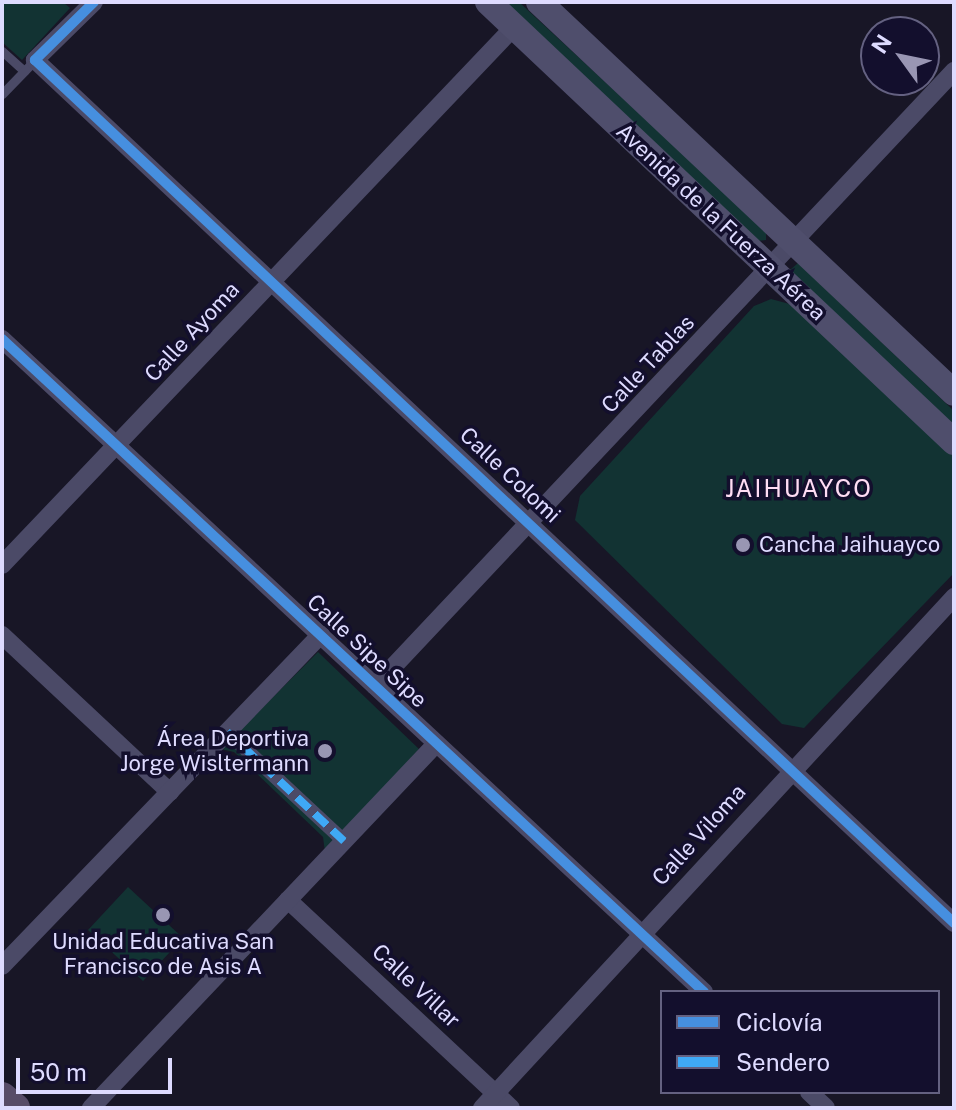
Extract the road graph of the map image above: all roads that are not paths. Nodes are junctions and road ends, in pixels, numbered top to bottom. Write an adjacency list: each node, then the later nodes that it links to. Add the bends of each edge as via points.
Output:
1 (94, 2): 6 (street)
2 (488, 2): 4 (main road, Avenida de la Fuerza Aérea)
3 (540, 2): 9 (main road, Avenida de la Fuerza Aérea)
4 (514, 27): 10 (main road, Avenida de la Fuerza Aérea); 11 (street, Calle Ayoma)
5 (2, 51): 6 (lane, Calle Colomi)
6 (30, 66): 8 (lane); 11 (street, Calle Colomi)
7 (954, 71): 9 (street, Calle Tablas)
8 (2, 94)
9 (794, 241): 10 (street, Calle Tablas); 13 (main road, Avenida de la Fuerza Aérea)
10 (770, 267): 14 (main road, Avenida de la Fuerza Aérea); 16 (street, Calle Tablas)
11 (272, 282): 15 (street, Calle Ayoma); 16 (street, Calle Colomi)
12 (2, 339): 15 (street, Calle Sipe Sipe)
13 (954, 393)
14 (954, 442)
15 (116, 446): 17 (street, Calle Ayoma); 19 (street, Calle Sipe Sipe)
16 (533, 523): 21 (street, Calle Tablas); 24 (street, Calle Colomi)
17 (2, 565)
18 (954, 597): 24 (street, Calle Viloma)
19 (321, 634): 21 (street, Calle Sipe Sipe); 22 (street)
20 (2, 635): 25 (street)
21 (375, 686): 23 (street, Calle Sipe Sipe)
22 (227, 732): 25 (street); 26 (street)
23 (436, 744): 26 (street); 29 (street, Calle Sipe Sipe)
24 (792, 769): 28 (street, Calle Colomi); 29 (street, Calle Viloma)
25 (170, 792): 30 (street)
26 (344, 841): 27 (street)
27 (288, 900): 32 (street, Calle Villar); 36 (street)
28 (954, 923)
29 (642, 934): 31 (street, Calle Sipe Sipe); 32 (street, Calle Viloma)
30 (2, 966)
31 (702, 990)
32 (495, 1093): 37 (street, Calle Viloma); 38 (street, Calle Villar)
33 (811, 1094): 39 (street)
34 (2, 1097): 35 (highway)
35 (15, 1108)
36 (91, 1108)
37 (482, 1108)
38 (511, 1108)
39 (826, 1108)

